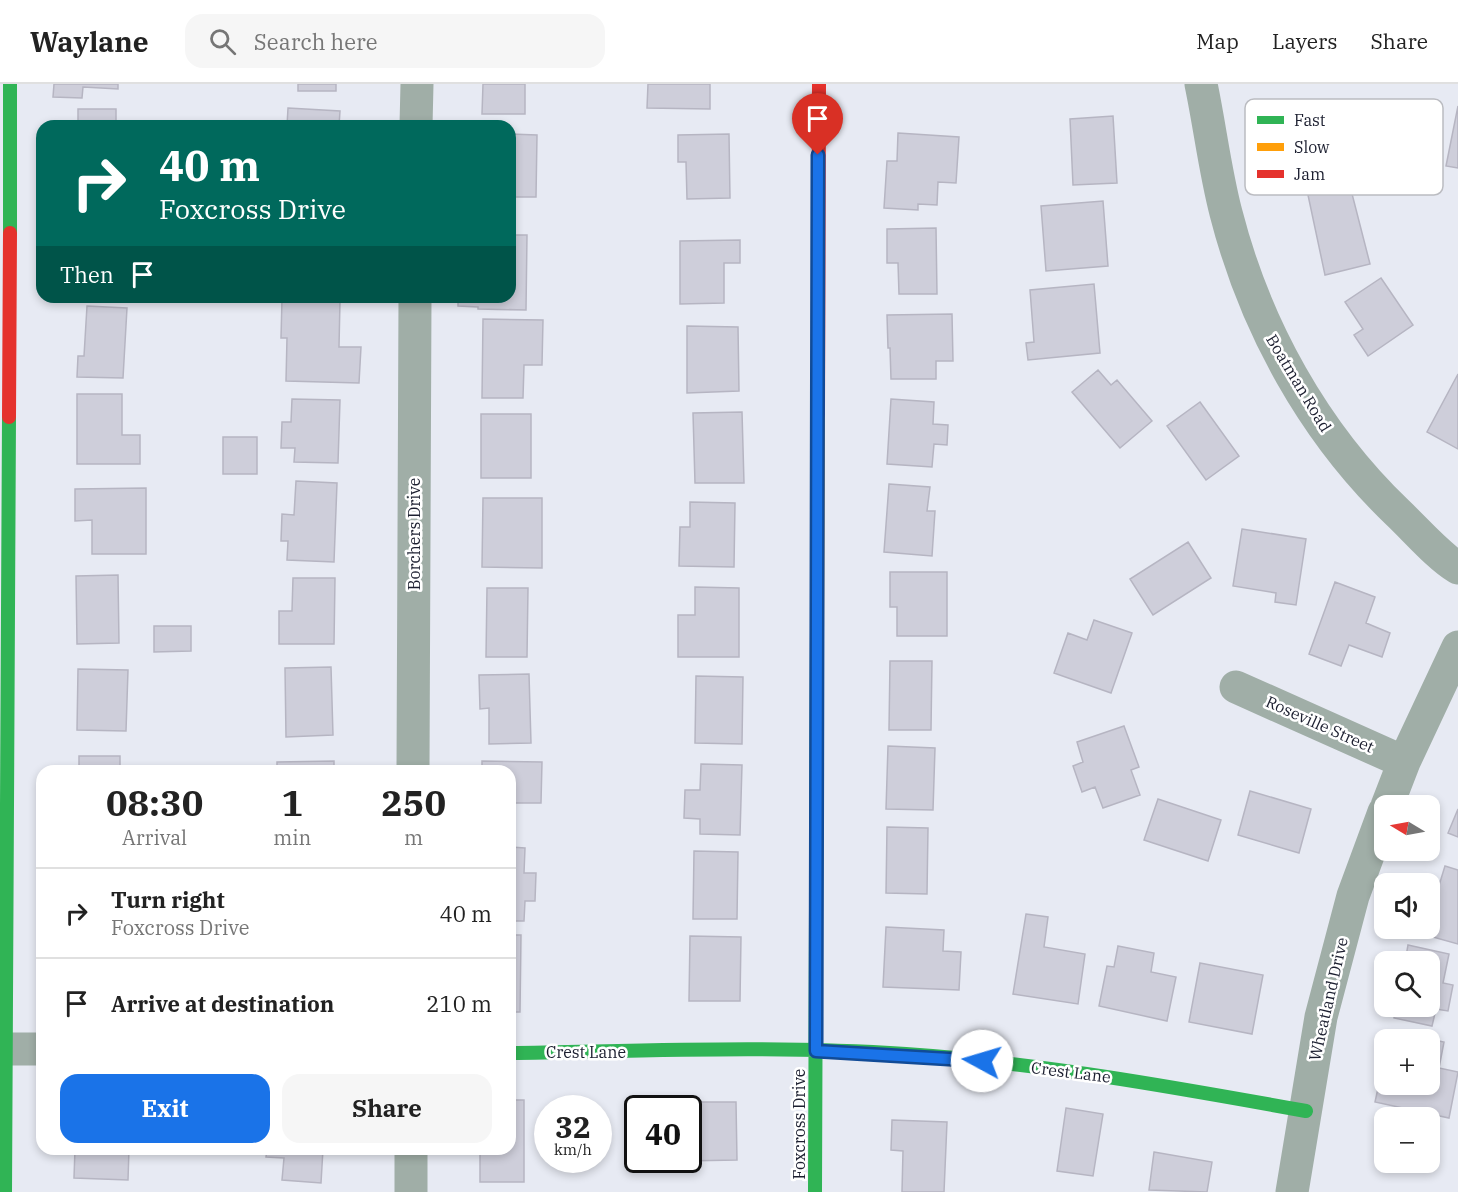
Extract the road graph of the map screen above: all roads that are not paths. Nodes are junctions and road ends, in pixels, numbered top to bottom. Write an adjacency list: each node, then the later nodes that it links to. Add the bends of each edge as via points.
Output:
1 (10, 84): 14 (street)
2 (417, 84): 5 (street)
3 (819, 84): 16 (street, Foxcross Drive)
4 (1201, 84): 7 (street, Boatman Road, via 1226,213 1246,280 1273,344 1324,427 1377,493)
5 (416, 120)
6 (415, 303): 11 (street, Borchers Drive)
7 (1458, 568)
8 (1458, 647): 10 (street)
9 (1236, 687): 10 (street, Roseville Street)
10 (1404, 762): 12 (street)
11 (413, 765)
12 (1391, 795)
13 (1374, 839): 18 (street, Wheatland Drive, via 1353,896 1324,1005)
14 (3, 1049): 15 (street); 20 (street)
15 (36, 1049)
16 (816, 1051): 17 (street, Crest Lane); 18 (street, Crest Lane, via 959,1058 1111,1076); 22 (street, Foxcross Drive)
17 (516, 1053)
18 (1306, 1112): 23 (street, Wheatland Drive)
19 (411, 1155): 21 (street)
20 (5, 1192)
21 (411, 1192)
22 (815, 1192)
23 (1292, 1192)

